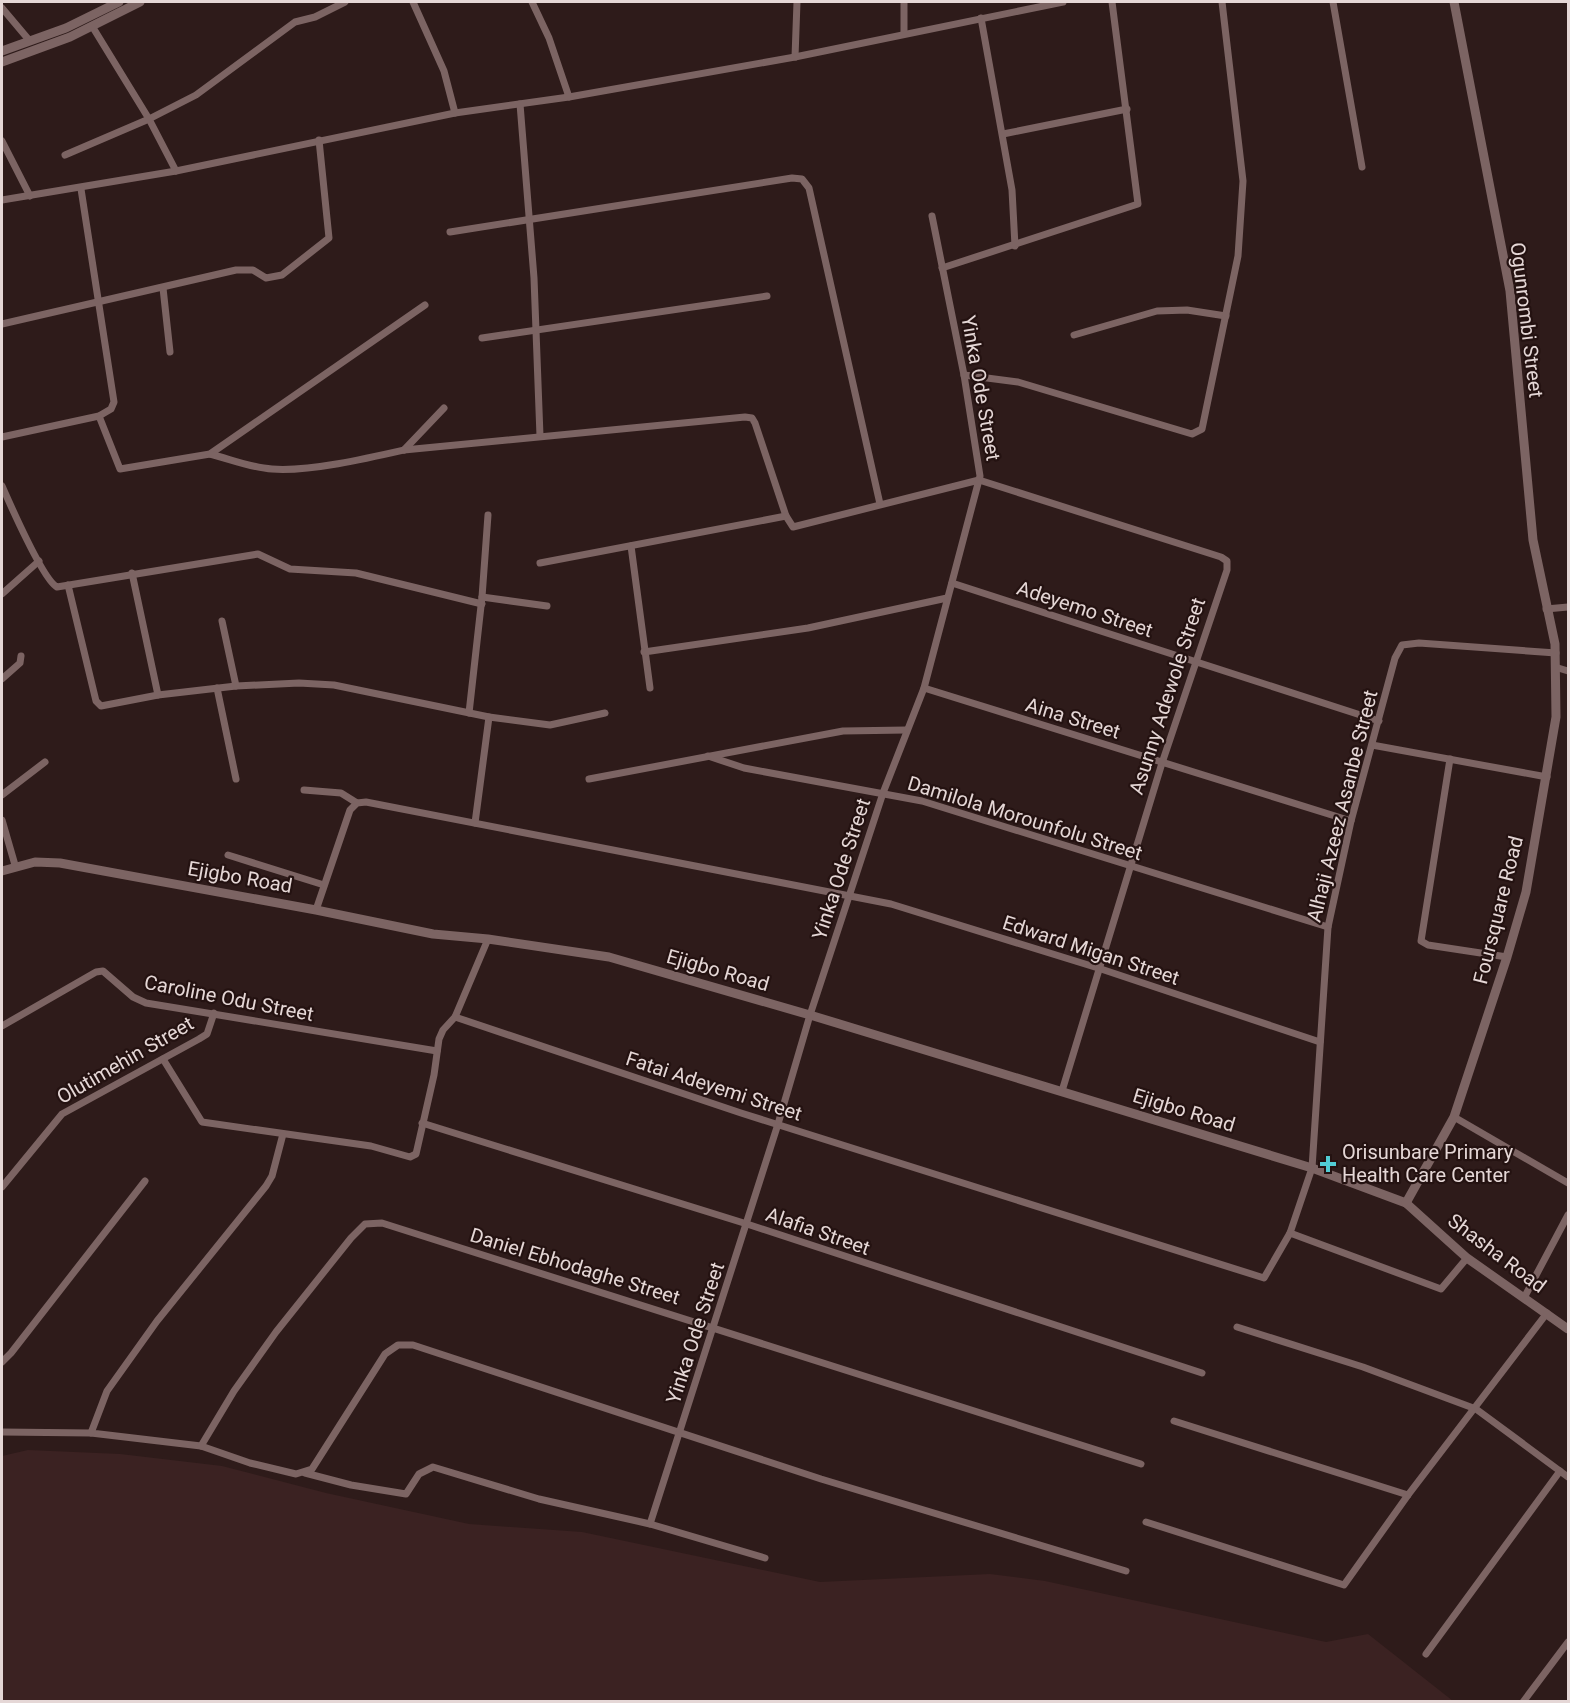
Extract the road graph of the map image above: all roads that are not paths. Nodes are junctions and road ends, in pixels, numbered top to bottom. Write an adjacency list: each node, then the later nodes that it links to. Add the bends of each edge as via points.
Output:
1 (120, 2): 18 (street, via 66,28)
2 (140, 2): 16 (street)
3 (345, 2): 26 (street, via 295,22 196,95)
4 (413, 2): 25 (street, via 444,71)
5 (532, 2): 22 (street)
6 (797, 2): 20 (street)
7 (904, 2): 17 (street)
8 (1063, 2): 13 (street)
9 (1112, 2): 24 (street)
10 (1222, 2): 45 (street, via 1244,168 1238,256)
11 (1333, 2): 31 (street)
12 (1454, 2): 74 (street, Ogunrombi Street, via 1510,291 1533,540)
13 (1046, 3): 15 (street)
14 (2, 8): 18 (street)
15 (981, 18): 17 (street); 27 (street)
16 (92, 26): 21 (street); 26 (street)
17 (904, 32): 20 (street)
18 (29, 40): 19 (street)
19 (2, 51)
20 (795, 57): 22 (street)
21 (2, 62)
22 (569, 97): 23 (street)
23 (520, 104): 25 (street); 37 (street)
24 (1126, 109): 27 (street); 39 (street, via 1138,204)
25 (455, 113): 28 (street)
26 (149, 119): 30 (street); 32 (street)
27 (1002, 134): 39 (street, via 1012,190)
28 (319, 140): 32 (street); 41 (street, via 329,238 282,274 266,278 252,270 236,270)
29 (2, 141): 34 (street)
30 (65, 155)
31 (1362, 167)
32 (176, 171): 33 (street)
33 (81, 189): 34 (street); 43 (street)
34 (30, 196): 35 (street)
35 (2, 200)
36 (932, 216): 40 (street, Yinka Ode Street)
37 (530, 219): 38 (street); 47 (street); 60 (street, via 802,179 809,188)
38 (450, 232)
39 (1015, 246): 40 (street)
40 (942, 268): 51 (street, Yinka Ode Street)
41 (163, 288): 43 (street); 50 (street)
42 (767, 296): 47 (street)
43 (100, 301): 46 (street); 53 (street, via 114,402 111,409)
44 (425, 305): 57 (street)
45 (1226, 316): 48 (street, via 1187,310 1157,311); 51 (street, via 1202,429 1197,433 1018,382)
46 (2, 324)
47 (535, 330): 49 (street); 54 (street)
48 (1074, 334)
49 (482, 338)
50 (170, 352)
51 (964, 375): 58 (street, Yinka Ode Street)
52 (444, 408): 56 (street)
53 (99, 416): 55 (street); 57 (street, via 120,469)
54 (540, 436): 56 (street); 62 (street, via 752,418)
55 (2, 437)
56 (404, 450): 57 (street, via 287,469 271,469)
57 (210, 454)
58 (979, 480): 60 (street); 67 (street, Yinka Ode Street); 79 (street, Asunny Adewole Street, via 1227,561)
59 (2, 486): 64 (street)
60 (880, 504): 62 (street, via 793,528)
61 (488, 515): 71 (street)
62 (786, 516): 63 (street)
63 (631, 546): 65 (street); 76 (street)
64 (39, 561): 68 (street, via 51,584); 69 (street)
65 (540, 563)
66 (132, 573): 68 (street); 71 (street, via 258,554 290,569 356,573); 87 (street)
67 (952, 584): 70 (street, Yinka Ode Street); 79 (street, Adeyemo Street)
68 (68, 585): 87 (street, via 98,704)
69 (2, 594)
70 (947, 598): 76 (street, via 808,628); 86 (street, Yinka Ode Street)
71 (482, 600): 72 (street); 88 (street)
72 (547, 606)
73 (1569, 607): 74 (street)
74 (1546, 609): 77 (street, Foursquare Road)
75 (222, 621): 83 (street)
76 (644, 652): 85 (street)
77 (1556, 653): 80 (street, Foursquare Road); 91 (street, Alhaji Azeez Asanbe Street, via 1402,645)
78 (21, 656): 82 (street, via 20,663)
79 (1195, 662): 91 (street, Adeyemo Street); 97 (street, Asunny Adewole Street)
80 (1556, 667): 81 (street); 98 (street, Foursquare Road, via 1556,717)
81 (1569, 671)
82 (2, 680)
83 (237, 686): 84 (street); 88 (street, via 334,685)
84 (217, 688): 87 (street); 100 (street)
85 (650, 688)
86 (924, 688): 92 (street, Yinka Ode Street); 97 (street, Aina Street)
87 (158, 695)
88 (469, 713): 90 (street)
89 (605, 713): 90 (street, via 550,725)
90 (489, 717): 107 (street)
91 (1379, 721): 93 (street, Alhaji Azeez Asanbe Street)
92 (906, 730): 94 (street, via 843,731); 102 (street, Yinka Ode Street)
93 (1372, 745): 95 (street); 106 (street, Alhaji Azeez Asanbe Street)
94 (708, 756): 99 (street); 102 (street, Damilola Morounfolu Street, via 744,768)
95 (1450, 759): 98 (street); 117 (street, via 1421,941)
96 (45, 762): 103 (street)
97 (1162, 763): 106 (street, Aina Street); 110 (street, Asunny Adewole Street)
98 (1547, 777): 117 (street, Foursquare Road, via 1526,892)
99 (590, 778)
100 (236, 779)
101 (304, 790): 104 (street, Edward Migan Street, via 325,789)
102 (883, 793): 110 (street, Damilola Morounfolu Street, via 922,801); 113 (street, Yinka Ode Street)
103 (2, 795)
104 (357, 803): 107 (street, Edward Migan Street); 112 (street, via 350,810)
105 (2, 820): 109 (street)
106 (1351, 821): 115 (street, Alhaji Azeez Asanbe Street)
107 (475, 823): 113 (street, Edward Migan Street)
108 (228, 855): 112 (street)
109 (15, 865): 111 (street, Ejigbo Road); 114 (street, Ejigbo Road, via 60,863)
110 (1130, 866): 115 (street, Damilola Morounfolu Street); 118 (street, Asunny Adewole Street)
111 (2, 871)
112 (324, 885): 114 (street)
113 (851, 895): 118 (street, Edward Migan Street); 120 (street, Yinka Ode Street)
114 (316, 910): 116 (street, Ejigbo Road, via 433,934)
115 (1328, 927): 123 (street, Alhaji Azeez Asanbe Street)
116 (488, 939): 120 (street, Ejigbo Road, via 609,957); 121 (street)
117 (1508, 957): 127 (street, Foursquare Road)
118 (1098, 968): 123 (street, Edward Migan Street); 126 (street, Asunny Adewole Street)
119 (214, 1013): 122 (street, Caroline Odu Street, via 146,1002 133,997 103,971); 124 (street, Caroline Odu Street); 125 (street, Olutimehin Street, via 207,1034)
120 (810, 1015): 126 (street, Ejigbo Road); 129 (street, Yinka Ode Street)
121 (455, 1017): 124 (street, via 443,1030); 129 (street, Fatai Adeyemi Street)
122 (2, 1026)
123 (1320, 1042): 131 (street, Alhaji Azeez Asanbe Street)
124 (437, 1051): 128 (street)
125 (163, 1059): 130 (street, via 202,1122); 134 (street, Olutimehin Street, via 62,1114)
126 (1062, 1091): 131 (street, Ejigbo Road)
127 (1454, 1117): 133 (street); 135 (street, Foursquare Road)
128 (422, 1122): 130 (street, via 416,1154 410,1157 371,1146); 137 (street, Alafia Street)
129 (778, 1124): 137 (street, Yinka Ode Street); 138 (street, Fatai Adeyemi Street, via 1264,1278)
130 (283, 1134): 151 (street, via 266,1186 157,1321 107,1391)
131 (1312, 1168): 135 (street, Ejigbo Road); 138 (street, Fatai Adeyemi Street)
132 (145, 1181): 145 (street)
133 (1569, 1183)
134 (2, 1187)
135 (1406, 1203): 139 (street, Shasha Road)
136 (1569, 1215): 140 (street)
137 (747, 1224): 142 (street, Yinka Ode Street); 146 (street, Alafia Street)
138 (1290, 1233): 139 (street, via 1441,1289)
139 (1467, 1258): 140 (street, Shasha Road)
140 (1525, 1296): 141 (street, Shasha Road)
141 (1547, 1314): 144 (street, Shasha Road); 147 (street)
142 (713, 1326): 149 (street, Yinka Ode Street); 152 (street, Daniel Ebhodaghe Street, via 382,1223 365,1224 276,1332); 153 (street, Daniel Ebhodaghe Street)
143 (1237, 1327): 147 (street)
144 (1569, 1329)
145 (2, 1362)
146 (1202, 1373)
147 (1476, 1409): 154 (street); 157 (street)
148 (1174, 1421): 157 (street)
149 (681, 1431): 155 (street, via 413,1345 398,1345 385,1354 312,1469); 159 (street, Yinka Ode Street); 161 (street, via 821,1479)
150 (2, 1432): 151 (street)
151 (91, 1433): 152 (street)
152 (201, 1446): 155 (street, via 250,1463)
153 (1141, 1464)
154 (1560, 1471): 156 (street); 163 (street)
155 (305, 1473): 159 (street, via 406,1494 419,1474 433,1467 550,1502)
156 (1569, 1477)
157 (1408, 1495): 158 (street, via 1344,1585)
158 (1146, 1522)
159 (650, 1524): 160 (street)
160 (765, 1558)
161 (1126, 1572)
162 (1569, 1642): 164 (street)
163 (1426, 1654)
164 (1523, 1701)

